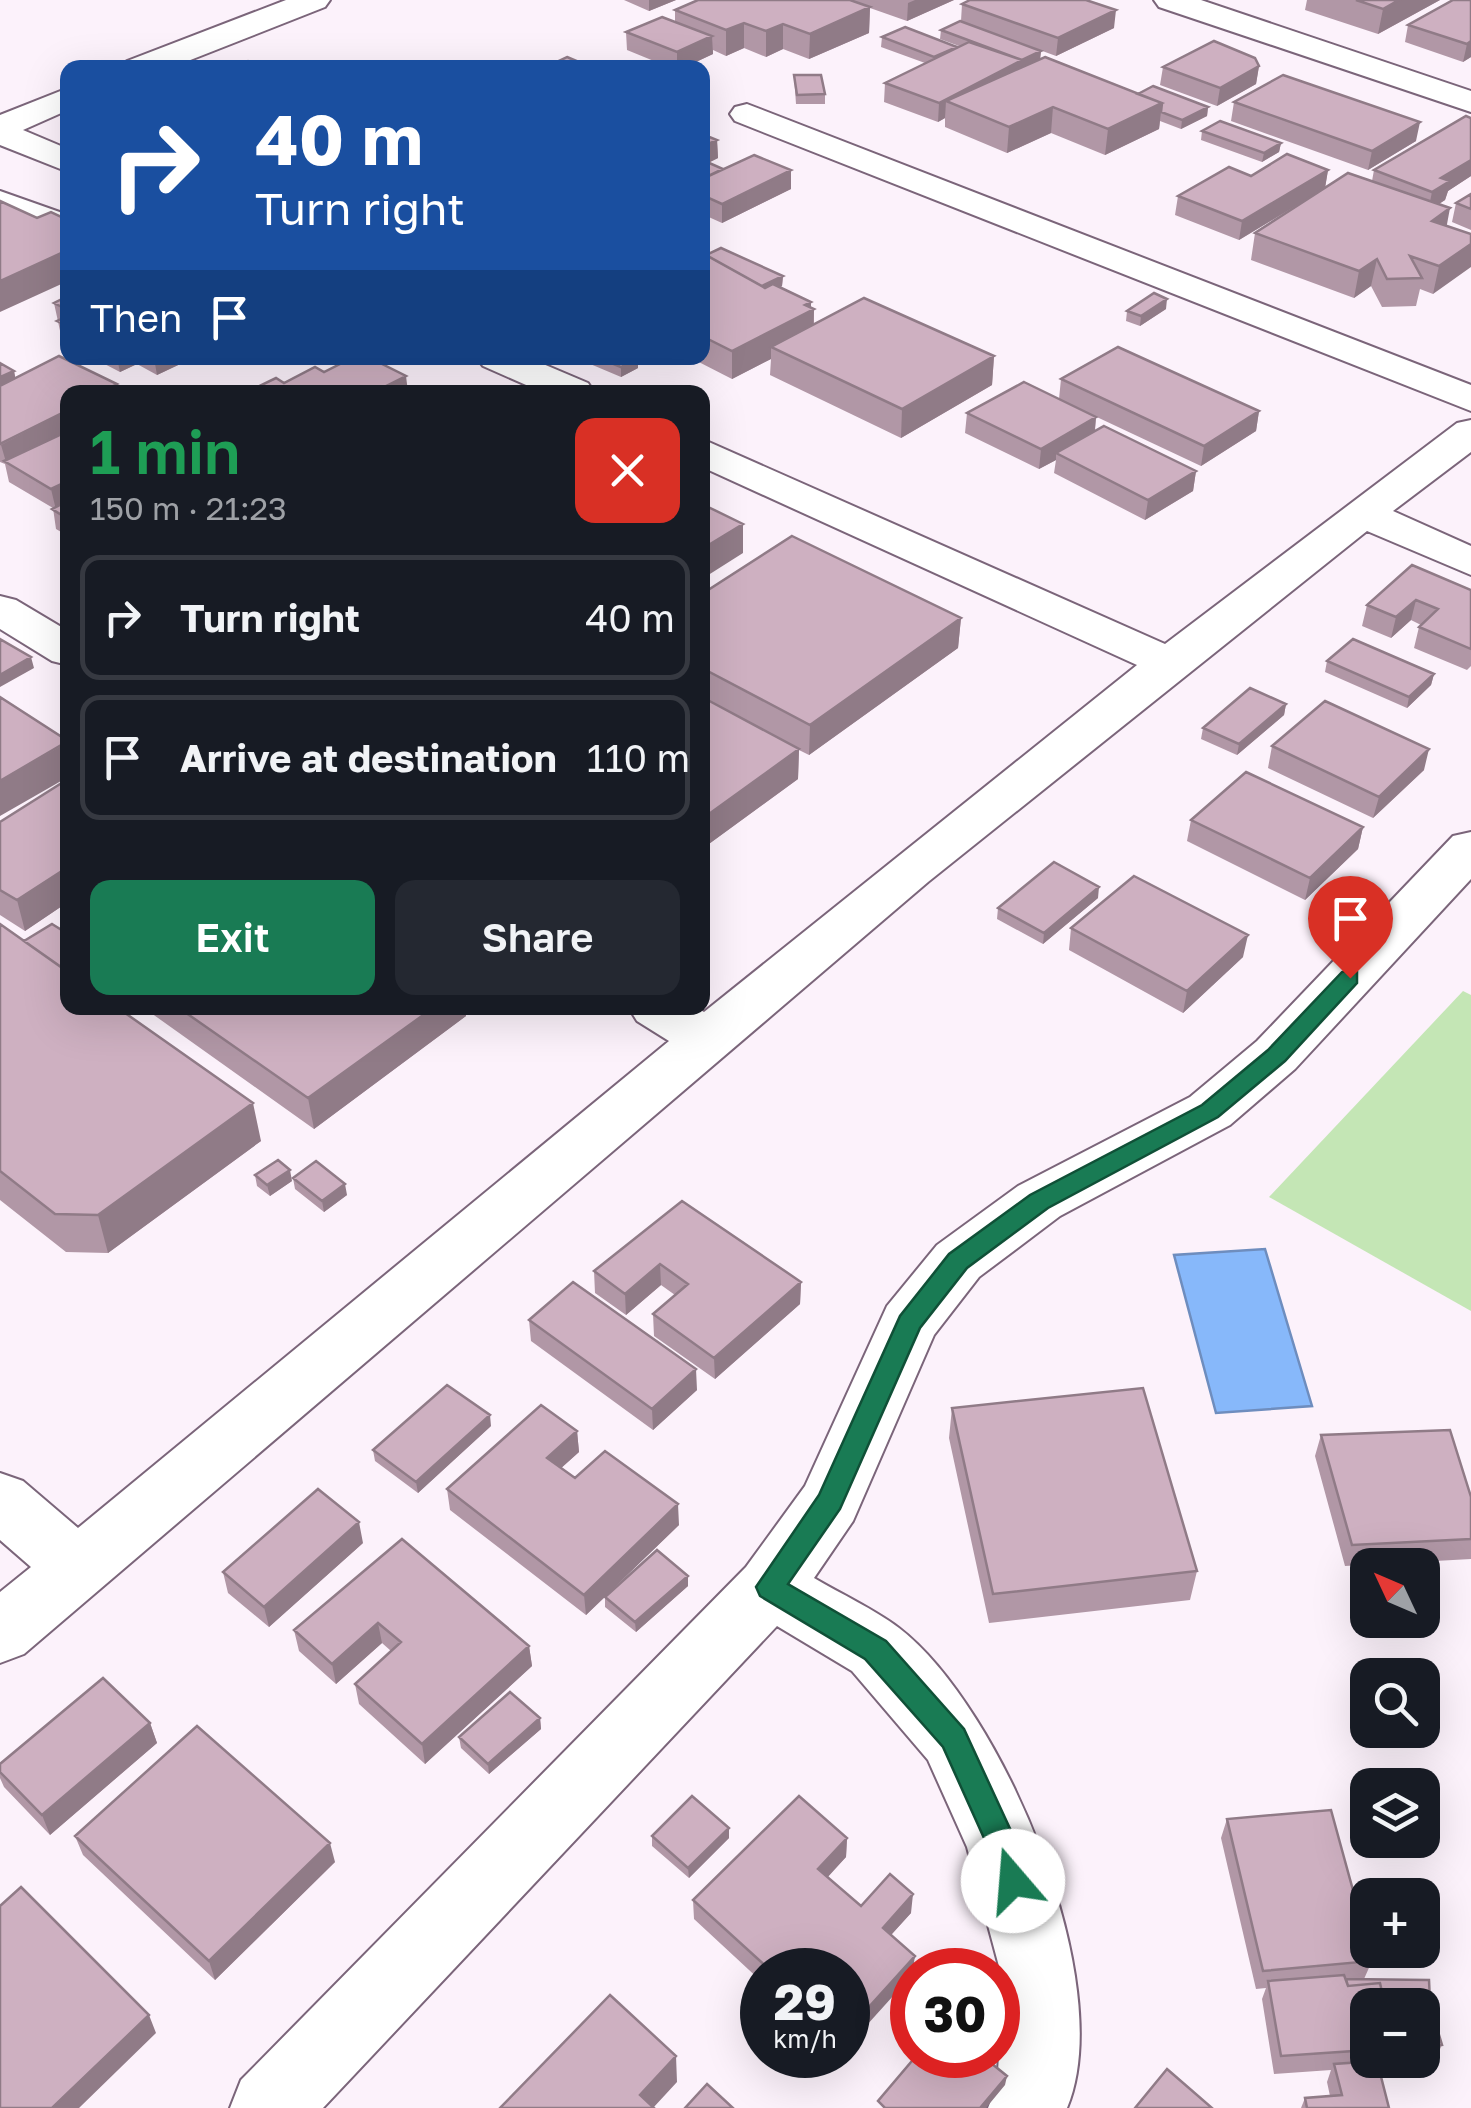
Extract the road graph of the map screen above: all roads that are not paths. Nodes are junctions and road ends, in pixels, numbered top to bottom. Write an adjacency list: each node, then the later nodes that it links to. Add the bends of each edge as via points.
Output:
1 (314, 0): 3 (street)
2 (1170, 0): 5 (street)
3 (160, 60)
4 (60, 102): 7 (street)
5 (1471, 102)
6 (748, 114): 13 (street)
7 (0, 129): 8 (street)
8 (60, 158)
9 (0, 202): 10 (street)
10 (60, 225)
11 (513, 365): 12 (street)
12 (558, 385)
13 (1471, 399)
14 (1471, 432): 16 (street)
15 (710, 455): 20 (street)
16 (1361, 513): 17 (street); 20 (street)
17 (1471, 562)
18 (0, 610): 19 (street)
19 (60, 646)
20 (1170, 663): 23 (street)
21 (1471, 848): 26 (street, via 1276,1055 1210,1111 1039,1201 958,1261 909,1323 830,1502)
22 (668, 1015): 23 (street)
23 (708, 1039): 25 (street)
24 (0, 1500): 25 (street)
25 (78, 1568): 27 (street)
26 (770, 1587): 28 (street); 29 (street, via 876,1650 954,1738 1003,1846 1042,1985 1036,2089)
27 (0, 1634)
28 (269, 2108)
29 (1027, 2108)

